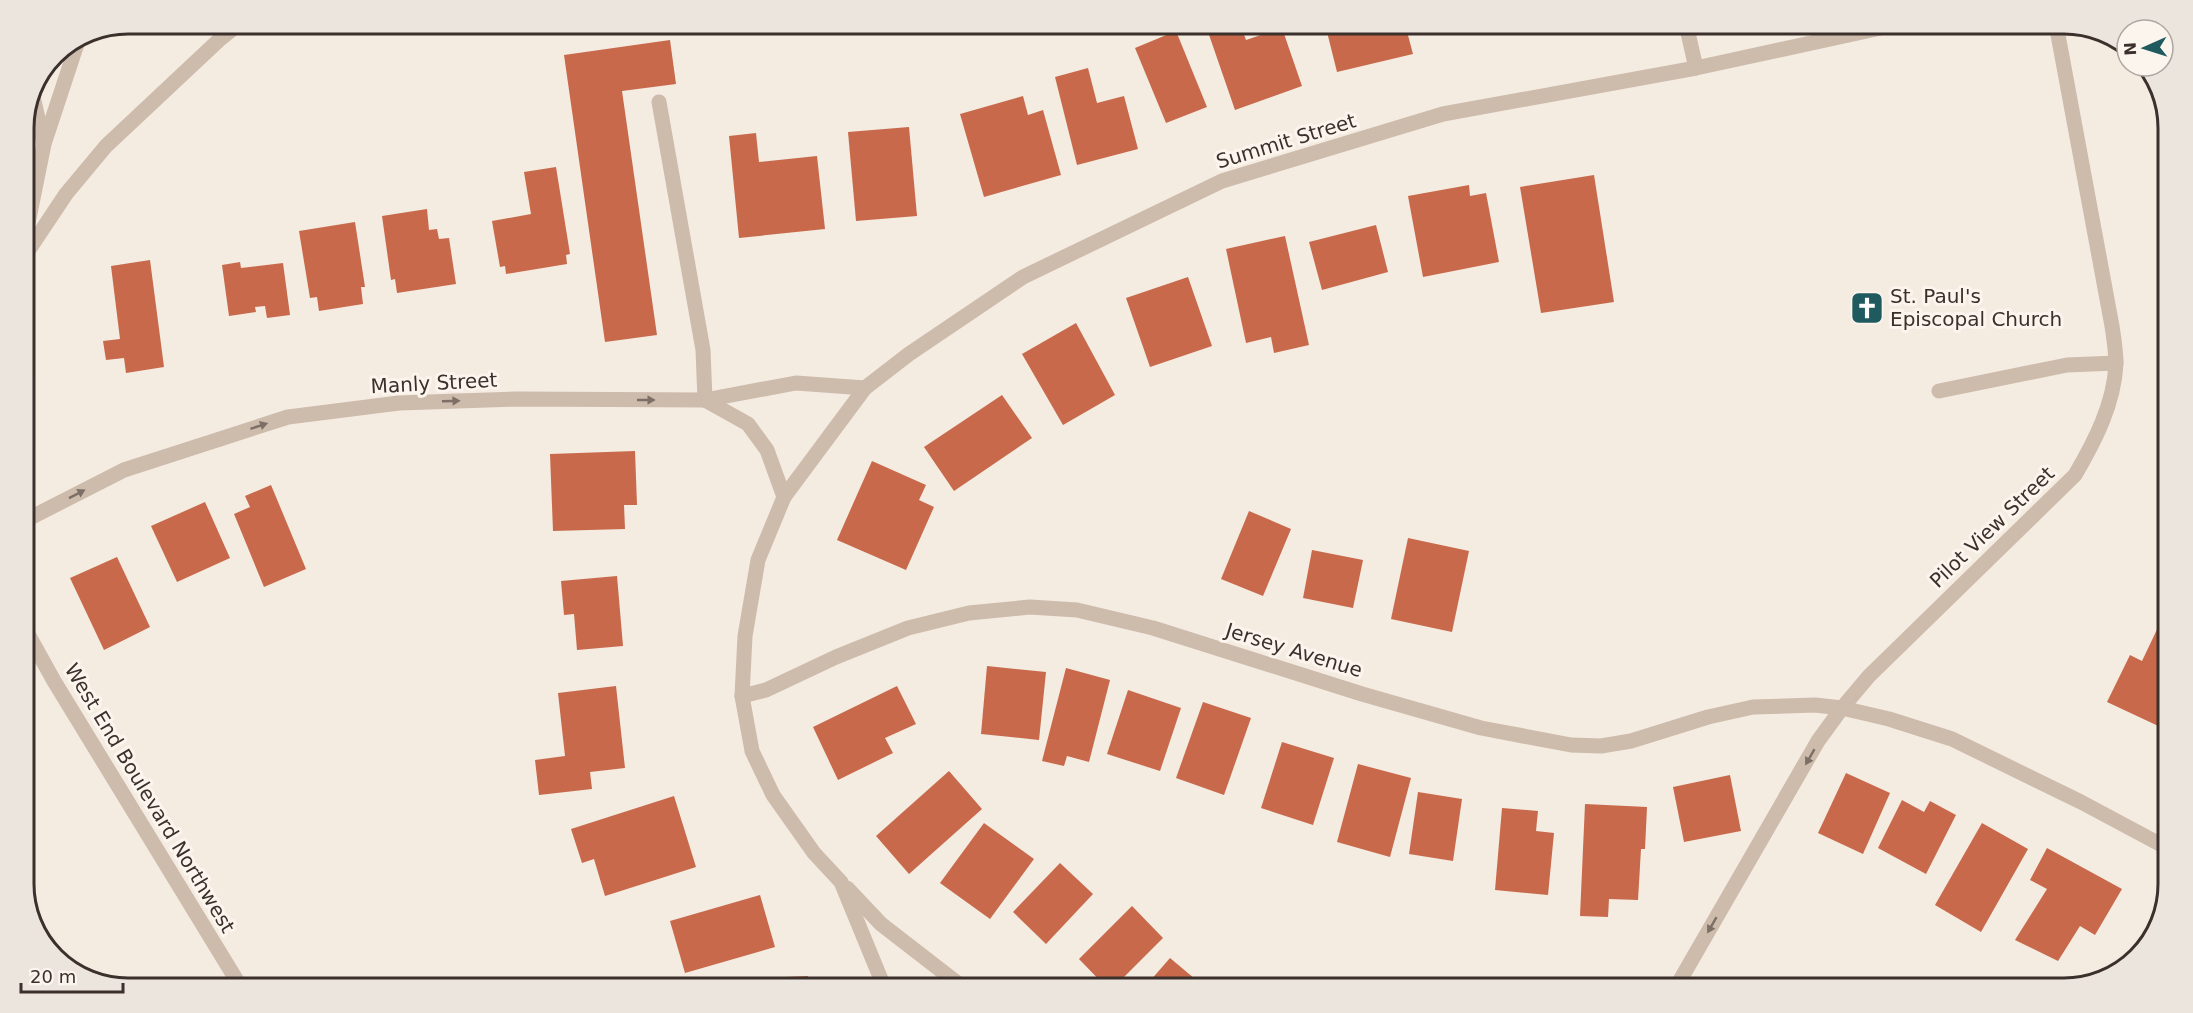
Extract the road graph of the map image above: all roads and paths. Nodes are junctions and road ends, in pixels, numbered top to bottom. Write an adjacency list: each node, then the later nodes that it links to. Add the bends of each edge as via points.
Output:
1 (226, 34): 11 (street, via 106,146)
2 (1688, 34): 6 (street)
3 (1853, 34): 6 (street, Summit Street)
4 (2058, 34): 12 (street, Pilot View Street)
5 (74, 53): 9 (street)
6 (1696, 68): 13 (street, Summit Street, via 1443,114 1222,181 1023,277)
7 (659, 102): 15 (street, via 703,350)
8 (37, 112): 9 (street)
9 (44, 144): 10 (street)
10 (35, 189)
11 (35, 239)
12 (2116, 363): 14 (street, via 2067,365); 20 (street, Pilot View Street, via 2111,398 2094,444 2075,475 1869,676)
13 (865, 388): 15 (street, Manly Street, via 796,383); 16 (street, Summit Street)
14 (1939, 392)
15 (705, 400): 16 (street, via 748,424 767,450); 17 (street, Manly Street, one-way to 15, via 124,470 288,417 399,403)
16 (784, 497): 19 (street, Summit Street, via 758,560 745,636)
17 (35, 514)
18 (35, 647): 23 (street, West End Boulevard Northwest)
19 (742, 696): 20 (street, Jersey Avenue, via 766,690 908,628 969,613 1030,607 1077,610 1153,628 1481,728 1571,745 1631,741 1753,707); 22 (street, Summit Street, via 752,751 773,795 814,853)
20 (1842, 708): 21 (street, Jersey Avenue, via 1952,739); 26 (street, Pilot View Street, one-way to 26, via 1818,741)
21 (2158, 843)
22 (841, 882): 24 (street, Summit Street); 25 (street, via 881,924)
23 (236, 979)
24 (881, 979)
25 (952, 979)
26 (1681, 979)

